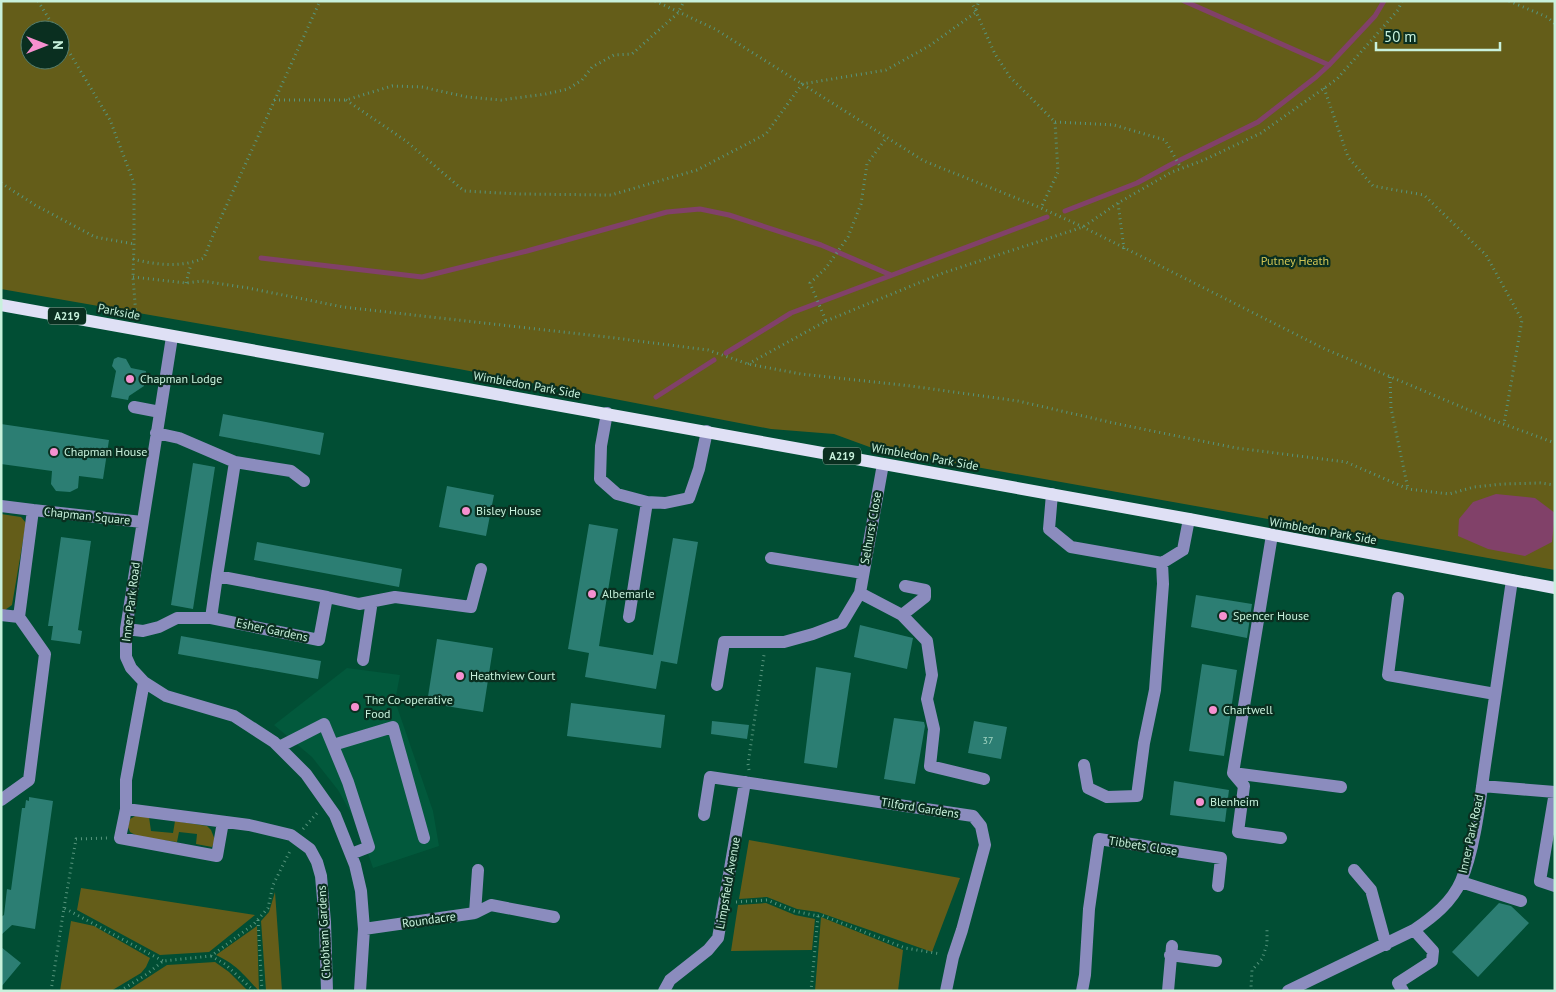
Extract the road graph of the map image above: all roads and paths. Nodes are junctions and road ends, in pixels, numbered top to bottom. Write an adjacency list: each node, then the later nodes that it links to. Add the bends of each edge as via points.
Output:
1 (38, 1): 11 (path)
2 (320, 1): 16 (path)
3 (655, 1): 9 (path)
4 (684, 1): 9 (path)
5 (971, 1): 10 (path)
6 (979, 1): 10 (path)
7 (1402, 1): 15 (path, via 1398,10 1337,80)
8 (1509, 1): 12 (path, via 1547,17)
9 (678, 13): 14 (path, via 715,29); 17 (path, via 632,54 614,55 592,68 568,89 501,100 422,87 392,86)
10 (975, 13): 14 (path, via 929,46 886,70); 18 (path, via 1010,77)
11 (50, 20)
12 (1555, 24)
13 (70, 54): 25 (path, via 110,120 134,183)
14 (802, 84): 17 (path, via 766,134 697,170 611,195 464,191 406,141); 19 (path)
15 (1324, 88): 20 (path, via 1261,133); 40 (path, via 1348,157 1373,186 1424,195 1486,256 1522,320)
16 (274, 100): 17 (path); 28 (path, via 204,258)
17 (346, 100)
18 (1055, 122): 20 (path, via 1114,125 1165,140); 23 (path, via 1058,172)
19 (887, 137): 23 (path, via 924,161); 33 (path, via 867,164 860,204 848,237 810,284)
20 (1181, 168): 22 (path)
21 (1, 183): 25 (path, via 95,237)
22 (1118, 203): 24 (path); 26 (path)
23 (1041, 208): 24 (path)
24 (1083, 227): 26 (path); 33 (path, via 943,273)
25 (134, 244): 27 (path)
26 (1124, 250): 36 (path, via 1325,350)
27 (132, 259): 28 (path); 29 (path)
28 (191, 264): 30 (path)
29 (132, 278): 30 (path); 32 (path)
30 (186, 284): 35 (path, via 202,281 344,307 708,350)
31 (1, 305): 34 (main road, Parkside / A219)
32 (136, 316)
33 (826, 321): 35 (path)
34 (172, 337): 38 (street, Inner Park Road); 39 (main road, Wimbledon Park Side / A219)
35 (748, 364): 48 (path, via 800,374 1018,401 1236,448 1346,462)
36 (1390, 377): 40 (path); 48 (path, via 1391,408)
37 (134, 407): 38 (street)
38 (160, 412): 42 (street, Inner Park Road)
39 (607, 413): 41 (main road, Wimbledon Park Side / A219); 50 (street, via 600,479 616,494)
40 (1504, 424): 43 (path)
41 (707, 432): 45 (main road, Wimbledon Park Side / A219); 50 (street, via 689,498 665,504)
42 (156, 433): 44 (street, via 179,438); 54 (street, Inner Park Road)
43 (1555, 443)
44 (235, 462): 46 (street, via 291,471); 60 (street)
45 (883, 464): 49 (main road, Wimbledon Park Side / A219); 59 (street, Selhurst Close)
46 (304, 481)
47 (1555, 485): 48 (path, via 1503,484 1449,494)
48 (1408, 489)
49 (1052, 494): 53 (main road, Wimbledon Park Side / A219); 57 (street, via 1049,529 1071,547)
50 (647, 502): 70 (street)
51 (1, 506): 52 (street, Chapman Square)
52 (33, 510): 54 (street, Chapman Square); 71 (street, Chapman Square)
53 (1190, 519): 55 (main road, Wimbledon Park Side / A219); 57 (street, via 1183,550)
54 (142, 522): 73 (street, Inner Park Road)
55 (1272, 535): 61 (main road, Wimbledon Park Side / A219); 82 (street)
56 (771, 558): 59 (street)
57 (1162, 563): 81 (street, via 1155,690 1137,796 1108,797 1088,788)
58 (481, 570): 67 (street, via 471,607 395,597)
59 (863, 573): 64 (street, Selhurst Close)
60 (218, 576): 65 (street); 72 (street)
61 (1512, 580): 63 (main road, Wimbledon Park Side / A219); 78 (street, Inner Park Road)
62 (905, 586): 68 (street, via 925,590 925,597)
63 (1555, 588)
64 (860, 593): 68 (street); 74 (street, Selhurst Close, via 842,623 784,642)
65 (327, 597): 67 (street, via 359,604); 72 (street, Esher Gardens, via 319,640)
66 (1398, 598): 78 (street, via 1388,675)
67 (369, 602): 75 (street, via 371,607)
68 (902, 614): 83 (street, via 927,641 932,675 927,699 934,729 930,766)
69 (1, 615): 71 (street)
70 (629, 617)
71 (19, 618): 88 (street, via 45,654 28,780)
72 (212, 618): 73 (street, Esher Gardens, via 177,618 159,627)
73 (126, 629): 76 (street, Inner Park Road, via 126,657)
74 (766, 643): 77 (street, Selhurst Close, via 724,642); 84 (path)
75 (363, 660)
76 (144, 682): 80 (street, Inner Park Road, via 166,696 234,716); 90 (street, via 126,780)
77 (718, 685)
78 (1495, 694): 85 (street, Inner Park Road)
79 (333, 745): 80 (street, via 324,724); 94 (street, via 393,728); 98 (street, via 369,847)
80 (279, 747): 89 (street, Inner Park Road, via 306,774)
81 (1084, 765)
82 (1233, 773): 86 (street); 95 (street, via 1244,786 1238,832)
83 (984, 779)
84 (748, 783): 91 (street, Tilford Gardens, via 710,777); 105 (street, Limpsfield Avenue); 116 (street, Tilford Gardens, via 973,816 981,826 984,845)
85 (1482, 786): 87 (street); 101 (street, Inner Park Road)
86 (1341, 787)
87 (1555, 791): 97 (street)
88 (1, 800)
89 (327, 803): 96 (path, via 310,818); 98 (street, Inner Park Road)
90 (126, 809): 92 (street, Chobham Gardens); 93 (street)
91 (704, 815)
92 (223, 822): 93 (street, via 217,856); 96 (street, Chobham Gardens, via 249,825)
93 (120, 838): 106 (path, via 76,839)
94 (424, 838)
95 (1281, 838)
96 (297, 839): 110 (path, via 273,885 268,908); 123 (street, Chobham Gardens, via 310,849 321,876)
97 (1550, 850): 103 (street, via 1540,881)
98 (351, 854): 112 (street, Inner Park Road, via 361,891)
99 (478, 870): 107 (street)
100 (1354, 870): 114 (street, via 1371,890)
101 (1461, 882): 104 (street); 113 (street, Inner Park Road, via 1445,906)
102 (1218, 886): 128 (street, Tibbets Close, via 1221,858 1099,839)
103 (1555, 886)
104 (1521, 900)
105 (726, 901): 108 (path, via 767,900); 125 (street, Limpsfield Avenue, via 718,938 670,980)
106 (64, 908): 118 (path); 119 (path)
107 (475, 913): 109 (street, Roundacre, via 491,905); 112 (street, Roundacre)
108 (818, 916): 116 (path, via 904,948); 126 (path)
109 (554, 917)
110 (258, 919): 115 (path); 122 (path)
111 (1267, 928): 130 (path, via 1267,944 1262,959 1252,970)
112 (364, 929): 124 (street, Inner Park Road)
113 (1414, 930): 114 (street, Inner Park Road); 132 (street, via 1433,951 1432,961 1398,983)
114 (1386, 944): 131 (street, Inner Park Road)
115 (211, 956): 118 (path); 121 (path, via 225,964)
116 (953, 956): 127 (street, Tilford Gardens)
117 (1216, 960): 129 (street, via 1171,951)
118 (163, 961): 120 (path)
119 (51, 991)
120 (120, 991)
121 (254, 991)
122 (262, 991)
123 (327, 991)
124 (360, 991)
125 (664, 991)
126 (811, 991)
127 (946, 991)
128 (1082, 991)
129 (1168, 991)
130 (1253, 991)
131 (1288, 991)
132 (1403, 991)

